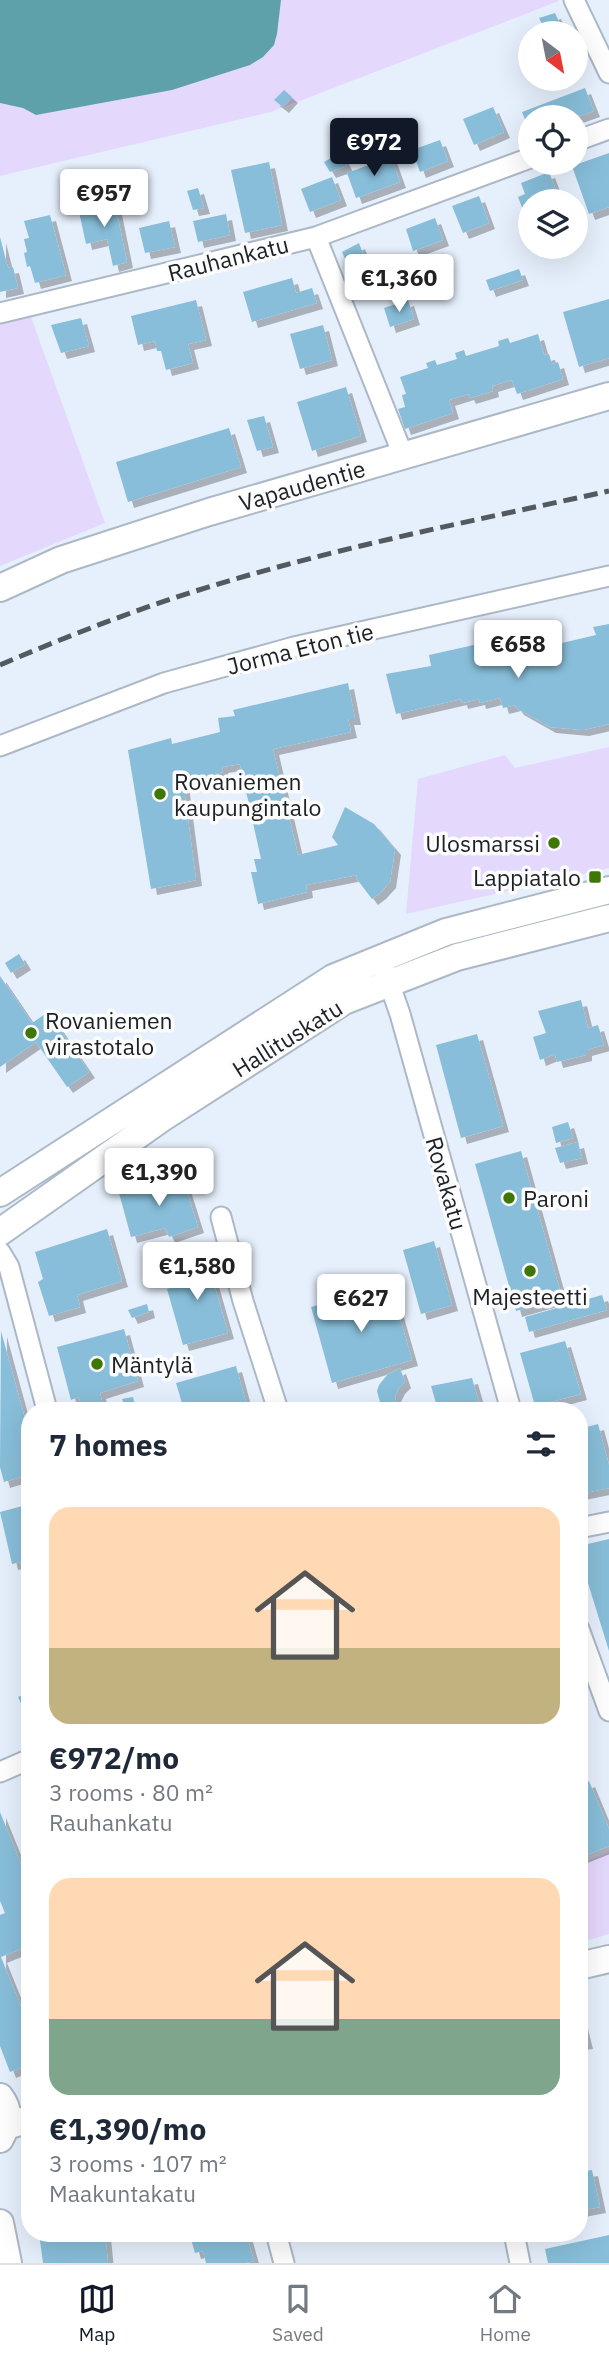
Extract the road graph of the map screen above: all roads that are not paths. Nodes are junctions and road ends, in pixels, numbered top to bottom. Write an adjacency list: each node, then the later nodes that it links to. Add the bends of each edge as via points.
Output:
1 (574, 0): 2 (street)
2 (609, 72)
3 (609, 129): 4 (street)
4 (588, 137)
5 (518, 162): 6 (street, Rauhankatu)
6 (316, 237): 7 (street, Rauhankatu); 9 (street)
7 (0, 313)
8 (609, 396): 9 (street, Vapaudentie)
9 (403, 455): 11 (street, Vapaudentie, via 61,560)
10 (609, 576): 12 (street, Jorma Eton tie, via 294,647 177,679)
11 (0, 588)
12 (0, 746)
13 (609, 890): 15 (street, Hallituskatu, via 446,932)
14 (609, 918): 16 (street, Hallituskatu, via 457,957)
15 (380, 957): 16 (street, Rovakatu); 17 (street, Hallituskatu, via 312,990)
16 (390, 983): 18 (street, Hallituskatu, via 344,1001); 26 (street, Rovakatu)
17 (163, 1088): 18 (street); 19 (street); 20 (street, Hallituskatu)
18 (189, 1101): 19 (street, Hallituskatu)
19 (162, 1118): 22 (street, Hallituskatu)
20 (0, 1193)
21 (221, 1217): 25 (street)
22 (0, 1232)
23 (0, 1252): 24 (street, via 9,1267)
24 (45, 1402)
25 (275, 1402)
26 (509, 1402)
27 (609, 1522): 28 (street)
28 (588, 1526)
29 (588, 1654): 30 (street)
30 (609, 1712)
31 (21, 1763): 32 (street)
32 (0, 1772)
33 (609, 1959): 34 (street)
34 (588, 1964)
35 (0, 2223): 38 (street)
36 (278, 2242): 39 (street)
37 (516, 2242): 40 (street)
38 (8, 2263)
39 (284, 2263)
40 (520, 2263)

